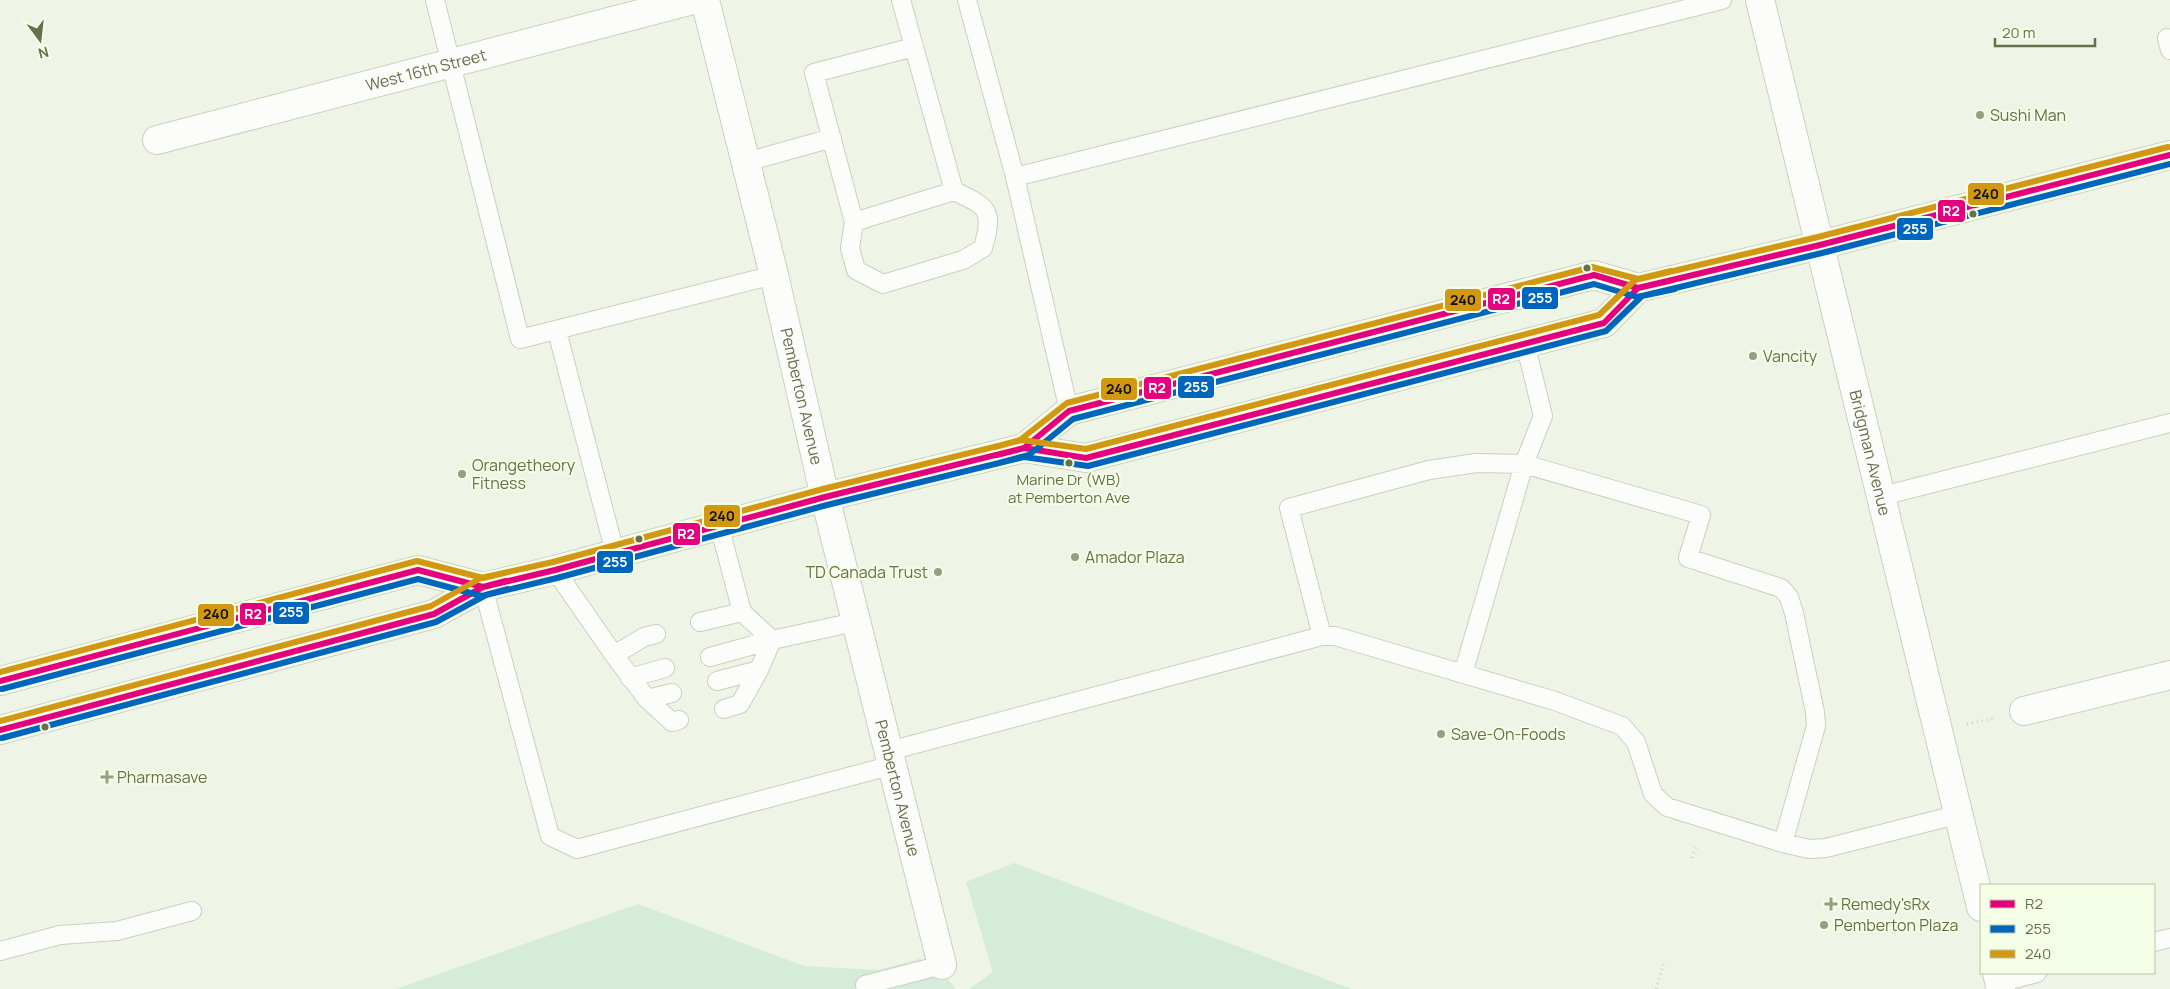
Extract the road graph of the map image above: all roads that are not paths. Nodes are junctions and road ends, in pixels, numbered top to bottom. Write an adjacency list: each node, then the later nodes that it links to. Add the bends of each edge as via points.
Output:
1 (435, 0): 9 (lane)
2 (693, 0): 9 (main road, West 16th Street)
3 (705, 0): 13 (main road, Pemberton Avenue)
4 (901, 0): 8 (lane)
5 (967, 0): 14 (lane)
6 (1722, 0): 14 (lane)
7 (1760, 0): 17 (main road, Bridgman Avenue)
8 (914, 47): 10 (lane, via 814,73); 15 (lane)
9 (451, 64): 11 (main road, West 16th Street); 20 (lane, via 520,339)
10 (832, 138): 13 (lane); 16 (lane)
11 (158, 140)
12 (2170, 155): 17 (main road)
13 (746, 162): 18 (main road, Pemberton Avenue)
14 (1016, 177): 22 (lane)
15 (954, 191): 16 (lane); 16 (lane, via 978,202 988,213 989,228 983,248 963,260 883,284 856,270 850,248)
16 (854, 222)
17 (1820, 245): 19 (main road); 26 (main road, Bridgman Avenue)
18 (774, 275): 20 (lane); 27 (main road, Pemberton Avenue)
19 (1638, 288): 21 (main road, via 1604,323); 22 (main road, via 1594,275)
20 (557, 331): 29 (lane)
21 (1525, 343): 24 (main road, via 1086,458); 25 (lane, via 1543,416)
22 (1070, 411): 24 (main road)
23 (2170, 423): 26 (lane)
24 (1024, 448): 27 (main road)
25 (1524, 464): 36 (lane, via 1476,463 1429,470 1289,508); 42 (lane); 55 (lane, via 1701,515 1688,558 1771,583 1789,597 1816,726)
26 (1882, 496): 54 (main road, Bridgman Avenue)
27 (825, 497): 28 (main road); 34 (main road, Pemberton Avenue)
28 (720, 525): 29 (main road); 32 (lane)
29 (615, 552): 30 (main road)
30 (555, 570): 31 (main road); 38 (lane)
31 (483, 587): 45 (main road, via 418,570); 52 (main road, via 434,614); 53 (lane, via 550,836 577,849)
32 (742, 612): 33 (lane); 37 (lane)
33 (700, 622)
34 (855, 622): 37 (lane); 53 (main road, Pemberton Avenue)
35 (656, 634): 38 (lane)
36 (1322, 636): 42 (lane, via 1335,636); 53 (lane)
37 (772, 640): 39 (lane); 41 (lane)
38 (614, 655): 44 (lane)
39 (710, 657)
40 (665, 668): 44 (lane)
41 (759, 670): 46 (lane); 49 (lane, via 740,704)
42 (1464, 674): 55 (lane, via 1589,712 1622,726 1636,742 1653,794 1667,807)
43 (2170, 675): 50 (main road)
44 (630, 678): 48 (lane)
45 (0, 681)
46 (717, 681)
47 (672, 692): 48 (lane)
48 (647, 699): 51 (lane, via 672,722)
49 (724, 708)
50 (2024, 711)
51 (679, 720)
52 (0, 730)
53 (891, 758): 61 (main road, Pemberton Avenue)
54 (1960, 814): 55 (lane, via 1826,848 1810,849); 56 (main road, Bridgman Avenue)
55 (1783, 843)
56 (1980, 903)
57 (192, 911): 60 (lane, via 117,931 60,935)
58 (2170, 938): 59 (lane)
59 (2155, 942)
60 (0, 951)
61 (942, 965): 64 (lane)
62 (2032, 974): 63 (lane)
63 (1999, 981)
64 (865, 985)

